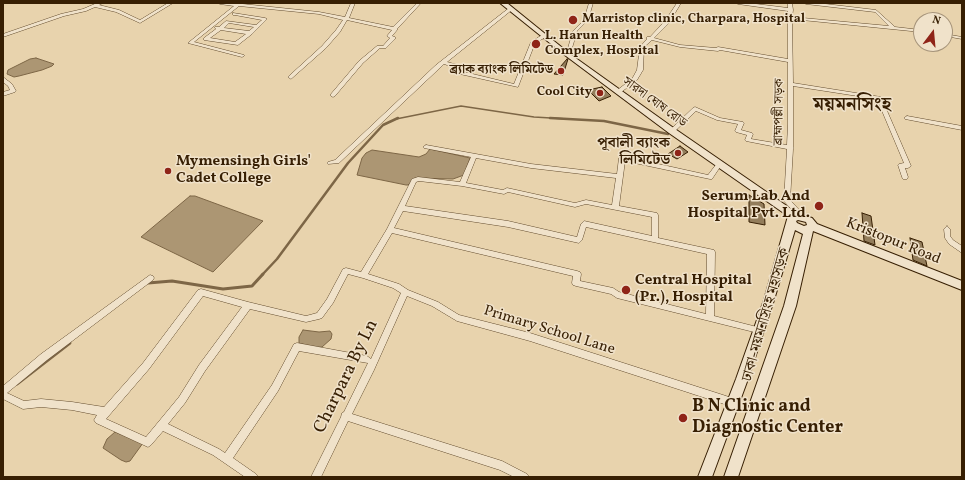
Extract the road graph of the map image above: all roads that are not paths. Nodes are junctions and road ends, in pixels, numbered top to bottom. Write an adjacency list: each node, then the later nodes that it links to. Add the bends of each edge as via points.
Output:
1 (101, 3): 13 (street)
2 (171, 3): 13 (street, via 140,22 117,11)
3 (220, 3): 12 (street)
4 (353, 3): 20 (street)
5 (419, 3): 25 (street)
6 (503, 3): 15 (main road, সারদা ঘোষ রোড)
7 (590, 3): 31 (street, via 586,20 575,31)
8 (679, 3): 30 (street, via 667,22)
9 (738, 3): 16 (street)
10 (790, 3): 16 (street, ব্রাহ্মপল্লী সড়ক)
11 (806, 3): 24 (street, via 876,11)
12 (239, 4): 14 (street); 21 (street)
13 (96, 6): 28 (street, via 63,14)
14 (262, 8): 18 (street); 20 (street, via 319,13)
15 (511, 10): 29 (main road, সারদা ঘোষ রোড); 34 (street)
16 (791, 10): 19 (street, ব্রাহ্মপল্লী সড়ক)
17 (234, 14): 18 (street)
18 (251, 17): 22 (street, via 265,19)
19 (791, 18): 24 (street); 33 (street, ব্রাহ্মপল্লী সড়ক)
20 (346, 19): 25 (street); 35 (street, via 324,47)
21 (211, 26): 23 (street); 32 (street, via 190,44)
22 (257, 26): 23 (street, via 229,22); 27 (street)
23 (220, 28): 27 (street); 27 (street, via 206,39 237,44)
24 (893, 28): 26 (street)
25 (394, 29): 40 (street, via 389,36 393,38 361,62)
26 (913, 30)
27 (250, 33)
28 (3, 36)
29 (544, 36): 31 (main road, সারদা ঘোষ রোড); 34 (street, via 533,42 516,86 452,71 456,66)
30 (649, 38): 33 (street, via 680,46 718,48); 38 (street, via 642,47 640,70 634,80)
31 (568, 55): 38 (main road, সারদা ঘোষ রোড)
32 (242, 56)
33 (791, 61): 37 (street, ব্রাহ্মপল্লী সড়ক)
34 (443, 62): 47 (street, via 337,162)
35 (291, 77)
36 (3, 79): 39 (street, via 13,91)
37 (791, 84): 45 (street, ব্রাহ্মপল্লী সড়ক); 50 (street, via 879,98 908,166 901,165)
38 (618, 92): 43 (main road, সারদা ঘোষ রোড)
39 (3, 94)
40 (333, 95)
41 (907, 118): 42 (street)
42 (962, 128)
43 (672, 131): 45 (street, via 695,109 720,119 741,123 738,131 750,134 748,140); 48 (main road, সারদা ঘোষ রোড)
44 (426, 147): 46 (street)
45 (791, 148): 54 (street, ব্রাহ্মপল্লী সড়ক, via 787,201)
46 (474, 156): 49 (street, via 531,166); 51 (street)
47 (330, 163)
48 (720, 163): 49 (street, via 710,177 622,158); 54 (main road, সারদা ঘোষ রোড)
49 (619, 176): 53 (street)
50 (905, 177)
51 (462, 184): 52 (street, via 414,180); 53 (street, via 504,192 507,190 575,205 586,202)
52 (401, 208): 57 (street); 58 (street, via 508,224 579,240 584,224)
53 (615, 208): 58 (street, via 655,216)
54 (795, 218): 55 (main road, Kristopur Road, via 809,220); 66 (main road, ঢাকা-ময়মনসিংহ মহাসড়ক)
55 (810, 228): 62 (main road, Kristopur Road); 79 (main road, ঢাকা-ময়মনসিংহ মহাসড়ক, via 790,306)
56 (947, 229): 59 (street, via 947,236 951,242)
57 (390, 230): 60 (street); 65 (street, via 577,274 576,283)
58 (655, 240): 65 (street, via 711,252)
59 (962, 250)
60 (363, 275): 63 (street, Primary School Lane, via 396,286); 64 (street, Primary School Lane, via 346,271 319,316 306,319)
61 (150, 278): 68 (street)
62 (962, 286)
63 (405, 292): 70 (street, Primary School Lane, via 435,304 457,318 530,337); 72 (street, Charpara By Ln, via 371,367)
64 (248, 305): 71 (street, via 201,292 146,366); 73 (street)
65 (710, 318): 66 (street)
66 (758, 330): 70 (main road, ঢাকা-ময়মনসিংহ মহাসড়ক)
67 (367, 360): 74 (street, via 297,348 275,388)
68 (3, 391)
69 (3, 395): 71 (street, via 24,405 41,403)
70 (732, 403): 78 (main road, ঢাকা-ময়মনসিংহ মহাসড়ক)
71 (106, 412): 73 (street, via 99,420 148,442)
72 (345, 416): 76 (street, Charpara By Ln); 77 (street, via 502,466)
73 (162, 426): 74 (street)
74 (227, 458): 75 (street)
75 (254, 477)
76 (316, 477)
77 (524, 477)
78 (705, 477)
79 (731, 477)

